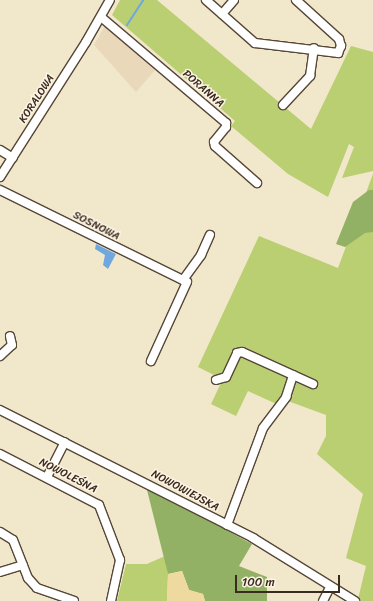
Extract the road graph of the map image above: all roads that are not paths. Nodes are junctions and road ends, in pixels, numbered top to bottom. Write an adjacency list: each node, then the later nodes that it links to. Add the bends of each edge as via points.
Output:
1 (110, 0): 6 (street, KORALOWA)
2 (206, 0): 5 (street)
3 (234, 0): 5 (street)
4 (296, 0): 7 (street, via 340,42 340,50 335,54)
5 (222, 14): 7 (street, via 255,43)
6 (101, 17): 10 (street, KORALOWA); 12 (street, PORANNA, via 226,123 226,128 214,142 215,146)
7 (314, 48): 8 (street, via 310,76)
8 (283, 105)
9 (0, 150): 10 (street)
10 (13, 158): 11 (street, KORALOWA)
11 (0, 177)
12 (257, 184)
13 (0, 190): 15 (street, SOSNOWA)
14 (210, 235): 15 (street, via 201,255)
15 (183, 280): 18 (street, via 188,285)
16 (10, 336): 17 (street, via 12,345)
17 (0, 356)
18 (151, 361)
19 (293, 375): 20 (street, via 242,352 237,353 226,377); 21 (street); 26 (street, via 286,397 263,428)
20 (216, 380)
21 (314, 384)
22 (0, 410): 23 (street, NOWOWIEJSKA)
23 (65, 442): 25 (street); 26 (street, NOWOWIEJSKA)
24 (0, 454): 25 (street, NOWOLEŚNA)
25 (47, 477): 32 (street, NOWOLEŚNA, via 99,505 120,560)
26 (227, 525): 30 (street, NOWOWIEJSKA)
27 (0, 532): 28 (street, via 13,540)
28 (23, 565): 29 (street); 31 (street, via 28,578 37,588)
29 (0, 572)
30 (330, 586): 33 (street); 34 (street, NOWOWIEJSKA)
31 (74, 601)
32 (111, 601)
33 (323, 601)
34 (355, 601)

